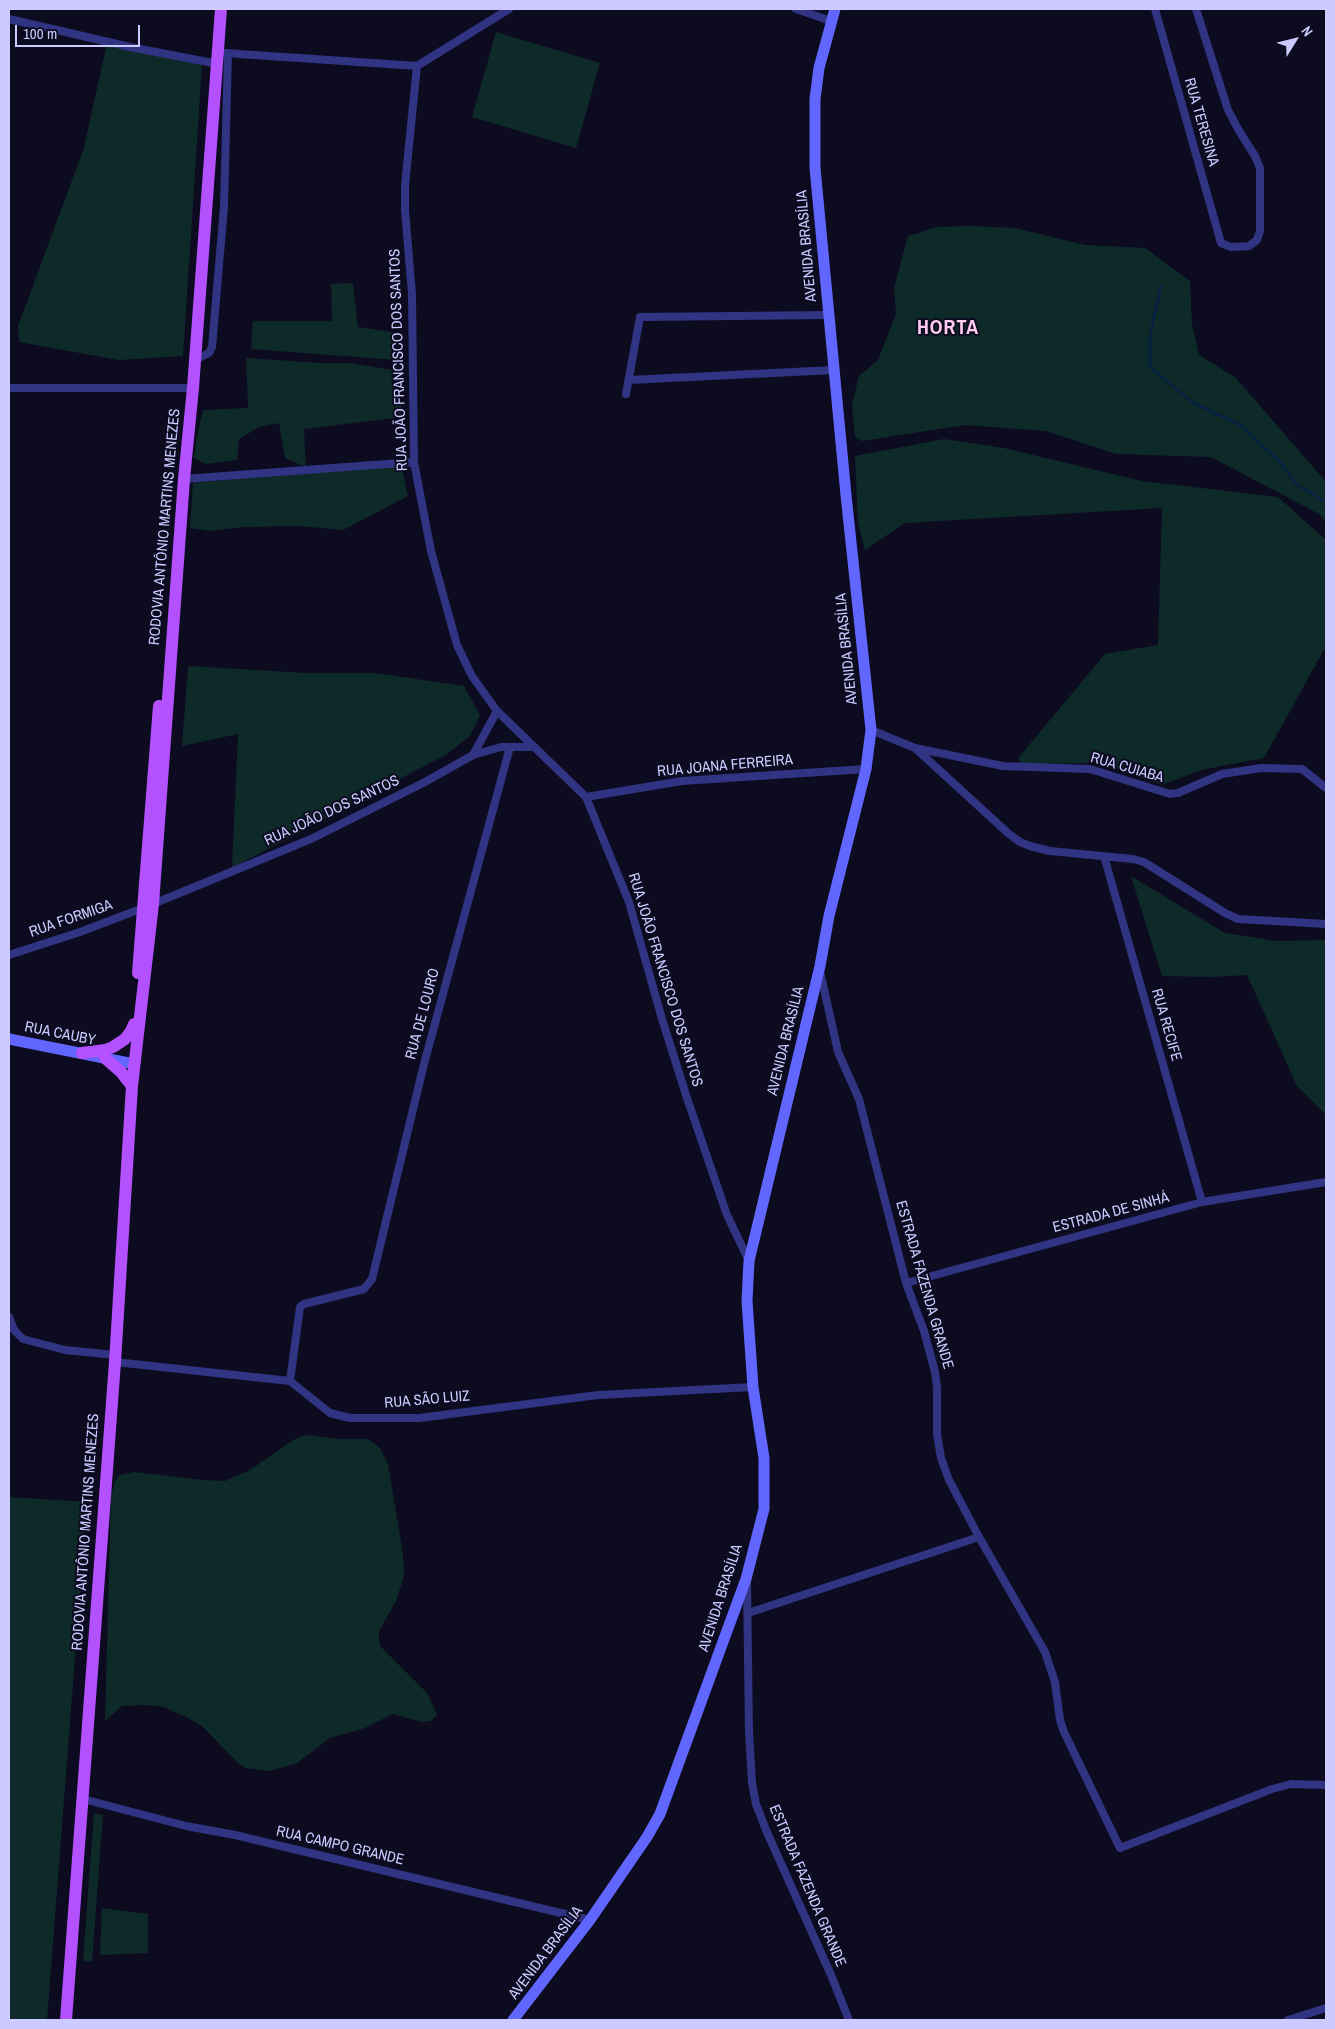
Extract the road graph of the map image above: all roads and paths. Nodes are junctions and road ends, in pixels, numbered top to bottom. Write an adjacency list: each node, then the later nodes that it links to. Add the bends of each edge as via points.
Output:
1 (217, 9): 10 (main road, RODOVIA ANTÔNIO MARTINS MENEZES)
2 (221, 9): 10 (main road, RODOVIA ANTÔNIO MARTINS MENEZES)
3 (509, 9): 11 (street)
4 (796, 9): 9 (street)
5 (835, 9): 9 (main road, AVENIDA BRASÍLIA)
6 (1155, 9): 7 (street, RUA TERESINA, via 1221,243 1231,247 1249,246 1257,240 1260,223 1260,168 1228,110)
7 (1196, 9)
8 (9, 19): 10 (street, via 130,47)
9 (831, 22): 12 (main road, AVENIDA BRASÍLIA, via 814,99 815,168)
10 (220, 56): 11 (street); 16 (main road, RODOVIA ANTÔNIO MARTINS MENEZES, via 194,277); 19 (main road, RODOVIA ANTÔNIO MARTINS MENEZES)
11 (416, 66): 18 (street, RUA JOÃO FRANCISCO DOS SANTOS, via 405,201 412,294)
12 (829, 315): 13 (main road, AVENIDA BRASÍLIA); 14 (street, via 640,317)
13 (834, 370): 14 (street); 21 (main road, AVENIDA BRASÍLIA)
14 (629, 380): 17 (street)
15 (9, 388): 16 (street)
16 (187, 388): 30 (main road, RODOVIA ANTÔNIO MARTINS MENEZES, via 166,609)
17 (626, 394)
18 (414, 462): 19 (street); 20 (street, RUA JOÃO FRANCISCO DOS SANTOS, via 428,541 457,645 472,676)
19 (184, 479): 30 (main road, RODOVIA ANTÔNIO MARTINS MENEZES)
20 (496, 712): 23 (street, RUA JOÃO FRANCISCO DOS SANTOS); 25 (street)
21 (871, 730): 24 (street); 26 (main road, AVENIDA BRASÍLIA)
22 (510, 747): 23 (street, RUA JOÃO DOS SANTOS); 25 (street, RUA JOÃO DOS SANTOS); 47 (street, RUA DE LOURO, via 424,1064 372,1278 364,1288 304,1304 298,1311)
23 (532, 747): 28 (street, RUA JOÃO FRANCISCO DOS SANTOS)
24 (915, 748): 27 (street, RUA CUIABA, via 1004,766 1090,769 1170,794 1222,774 1268,768 1302,769); 29 (street, via 1020,842 1050,851)
25 (473, 755): 30 (street, RUA JOÃO DOS SANTOS, via 311,840)
26 (866, 769): 28 (street, RUA JOANA FERREIRA, via 682,781); 33 (main road, AVENIDA BRASÍLIA, via 829,916)
27 (1326, 788)
28 (586, 797): 43 (street, RUA JOÃO FRANCISCO DOS SANTOS, via 629,902 687,1098 727,1215)
29 (1104, 856): 31 (street, via 1144,862 1233,917); 42 (street, RUA RECIFE)
30 (148, 906): 32 (street, RUA FORMIGA); 34 (main road, RODOVIA ANTÔNIO MARTINS MENEZES); 36 (main road, RODOVIA ANTÔNIO MARTINS MENEZES, via 144,995)
31 (1326, 924)
32 (9, 955)
33 (820, 966): 43 (main road, AVENIDA BRASÍLIA); 44 (street, ESTRADA FAZENDA GRANDE, via 836,1047 859,1099)
34 (134, 1024): 36 (main road, RODOVIA ANTÔNIO MARTINS MENEZES); 37 (main road, via 125,1039 113,1047)
35 (9, 1039): 37 (main road, RUA CAUBY)
36 (136, 1047): 39 (main road, RODOVIA ANTÔNIO MARTINS MENEZES)
37 (82, 1053): 38 (main road, RUA CAUBY)
38 (105, 1058): 39 (main road, RUA CAUBY); 40 (main road)
39 (134, 1064): 40 (main road, RODOVIA ANTÔNIO MARTINS MENEZES)
40 (132, 1086): 46 (main road, RODOVIA ANTÔNIO MARTINS MENEZES)
41 (1326, 1182): 42 (street, ESTRADA DE SINHÁ)
42 (1202, 1202): 44 (street, ESTRADA DE SINHÁ)
43 (749, 1261): 48 (main road, AVENIDA BRASÍLIA, via 747,1301)
44 (906, 1282): 49 (street, ESTRADA FAZENDA GRANDE, via 937,1380 937,1434 941,1458)
45 (9, 1317): 46 (street, via 22,1339)
46 (115, 1359): 47 (street); 54 (main road, RODOVIA ANTÔNIO MARTINS MENEZES)
47 (290, 1381): 48 (street, RUA SÃO LUIZ, via 330,1413 350,1418 420,1418 598,1395)
48 (753, 1387): 50 (main road, AVENIDA BRASÍLIA, via 764,1458 764,1509)
49 (979, 1537): 51 (street); 52 (street, ESTRADA FAZENDA GRANDE, via 1045,1652 1055,1682 1064,1732 1120,1848 1272,1789 1291,1784)
50 (746, 1579): 51 (street, ESTRADA FAZENDA GRANDE); 55 (main road, AVENIDA BRASÍLIA, via 660,1814)
51 (748, 1613): 59 (street, ESTRADA FAZENDA GRANDE, via 749,1732 756,1804)
52 (1326, 1784): 53 (street)
53 (1326, 1791)
54 (83, 1799): 55 (street, RUA CAMPO GRANDE); 57 (main road, RODOVIA ANTÔNIO MARTINS MENEZES)
55 (590, 1920): 58 (main road, AVENIDA BRASÍLIA)
56 (1326, 2008): 60 (street)
57 (66, 2020)
58 (512, 2020)
59 (849, 2020)
60 (1288, 2020)

